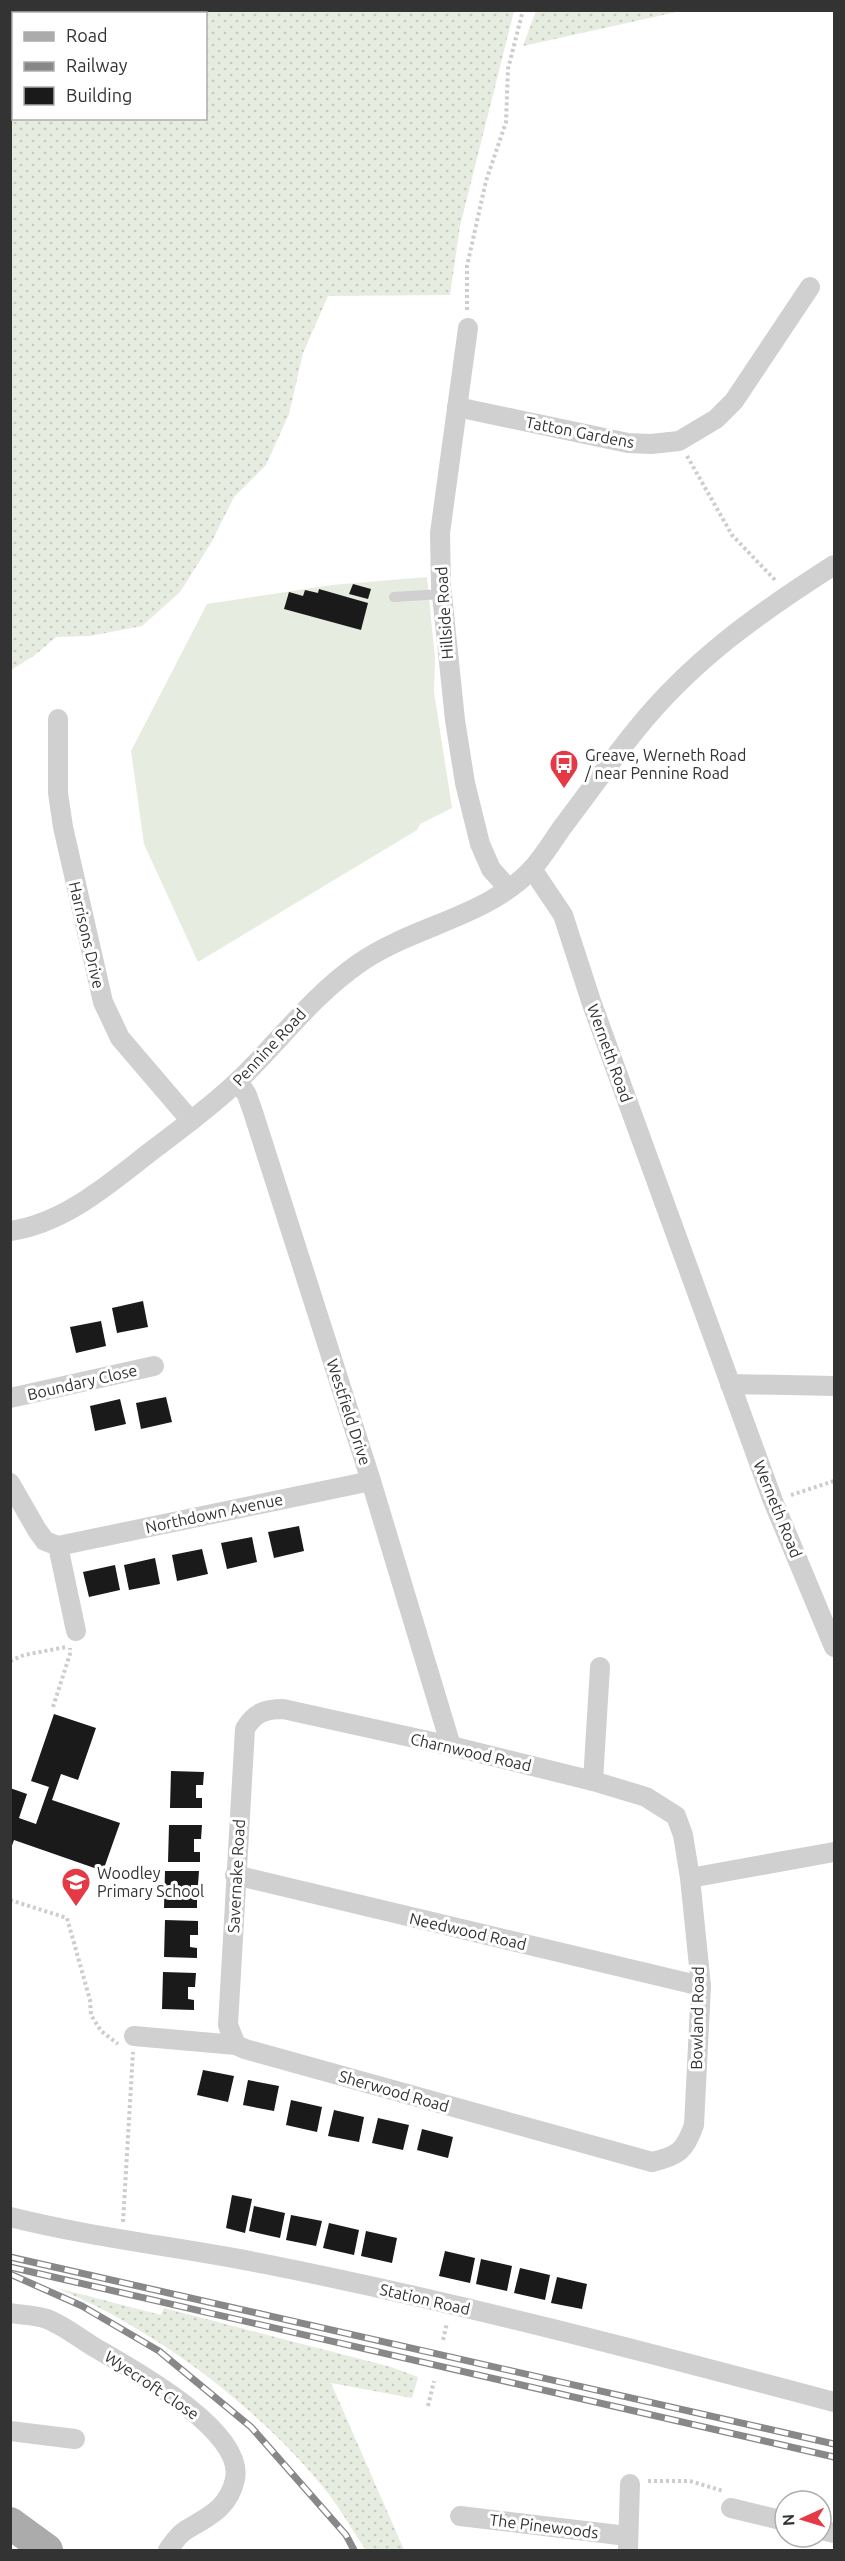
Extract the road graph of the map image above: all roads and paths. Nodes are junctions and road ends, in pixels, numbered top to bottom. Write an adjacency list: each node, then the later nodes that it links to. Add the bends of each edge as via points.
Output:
1 (523, 10): 3 (path, via 508,69 506,122 486,181 467,266)
2 (810, 287): 5 (street, Tatton Gardens, via 734,401 716,419)
3 (468, 328): 4 (street, Hillside Road)
4 (457, 407): 5 (street, Tatton Gardens, via 628,443); 7 (street, Hillside Road, via 440,534)
5 (679, 441): 8 (path, via 732,535)
6 (834, 565): 8 (street)
7 (442, 594): 9 (lane); 12 (street, Hillside Road, via 465,783 480,844 491,869)
8 (789, 594): 11 (street, via 723,641 679,680 637,729)
9 (394, 597)
10 (58, 719): 14 (street, Harrisons Drive, via 58,794 63,827 103,1002 120,1038)
11 (532, 869): 12 (street, Pennine Road); 17 (street, Werneth Road, via 563,915)
12 (508, 888): 13 (street, Pennine Road, via 358,963 309,1004)
13 (238, 1081): 14 (street, Pennine Road); 20 (street, Westfield Drive, via 253,1112)
14 (191, 1121): 15 (street, Pennine Road, via 85,1200 55,1218)
15 (10, 1231)
16 (154, 1366): 19 (street, Boundary Close)
17 (730, 1384): 18 (street); 23 (street, Werneth Road)
18 (834, 1386)
19 (10, 1398)
20 (371, 1481): 24 (street, Northdown Avenue); 31 (street, Westfield Drive)
21 (834, 1481): 23 (path)
22 (10, 1483): 24 (street, via 45,1541)
23 (773, 1501): 26 (street, Werneth Road)
24 (58, 1546): 25 (street)
25 (73, 1639): 27 (path); 29 (path)
26 (834, 1647)
27 (10, 1661)
28 (600, 1667): 32 (street)
29 (53, 1707)
30 (260, 1712): 31 (street, Charnwood Road, via 283,1709); 35 (street, Savernake Road, via 245,1729)
31 (451, 1746): 32 (street, Charnwood Road)
32 (593, 1781): 33 (street, Charnwood Road, via 646,1797)
33 (676, 1816): 36 (street, Bowland Road)
34 (834, 1852): 36 (street)
35 (235, 1875): 38 (street, Needwood Road); 40 (street, Savernake Road, via 228,2025)
36 (690, 1878): 38 (street, Bowland Road)
37 (10, 1900): 39 (path, via 67,1918 91,2015 101,2031)
38 (700, 1986): 41 (street, Bowland Road, via 694,2125 688,2142 674,2157)
39 (128, 2043): 40 (street, Sherwood Road); 43 (path, via 133,2048)
40 (236, 2045): 41 (street, Sherwood Road)
41 (652, 2162)
42 (10, 2217): 48 (street, Station Road, via 264,2264 449,2304)
43 (123, 2226)
44 (10, 2313): 59 (street, Wyecroft Close, via 46,2319 181,2401 206,2422 232,2454 235,2480 220,2507 186,2530)
45 (448, 2318): 46 (path)
46 (443, 2340)
47 (434, 2381): 49 (path)
48 (834, 2402)
49 (428, 2406)
50 (10, 2432): 51 (street)
51 (75, 2439)
52 (630, 2484): 53 (path, via 690,2481 724,2491); 57 (street, The Pinewoods)
53 (731, 2508): 55 (street)
54 (460, 2516): 57 (street, The Pinewoods)
55 (773, 2518)
56 (10, 2523): 58 (main road)
57 (627, 2543)
58 (47, 2550)
59 (168, 2550)

